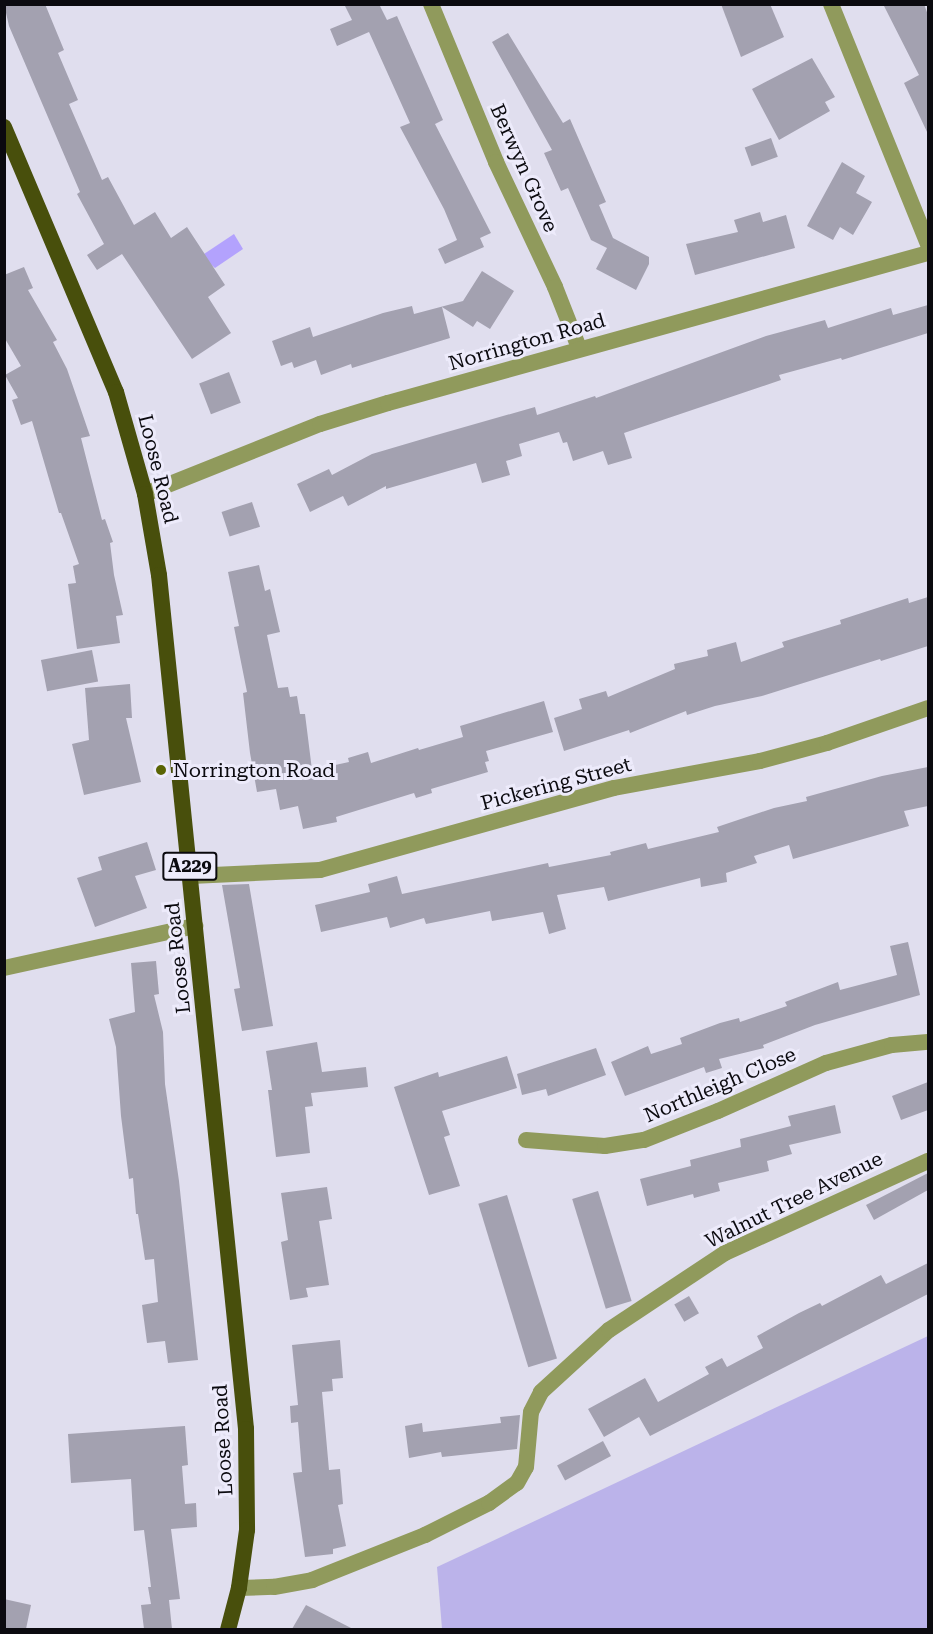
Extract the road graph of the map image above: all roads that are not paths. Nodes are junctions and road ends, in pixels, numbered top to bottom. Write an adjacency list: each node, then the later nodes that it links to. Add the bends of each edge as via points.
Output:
1 (431, 4): 6 (street, Berwyn Grove)
2 (831, 4): 4 (street)
3 (4, 127): 7 (highway, Loose Road / A229, via 116,392)
4 (928, 244)
5 (928, 253): 6 (street, Norrington Road)
6 (579, 348): 7 (street, Norrington Road, via 320,424)
7 (145, 494): 9 (highway, Loose Road / A229, via 159,574)
8 (928, 708): 9 (street, Pickering Street, via 760,761 614,788 320,870)
9 (191, 876): 10 (highway, Loose Road / A229)
10 (195, 926): 11 (street); 15 (highway, Loose Road / A229, via 246,1429 248,1521)
11 (4, 968)
12 (928, 1042): 13 (street, Northleigh Close, via 892,1045 826,1063 644,1140 605,1146)
13 (526, 1140)
14 (928, 1161): 15 (street, Walnut Tree Avenue, via 725,1253 609,1330 541,1392 531,1412 526,1467 517,1483 489,1503 425,1535 312,1580)
15 (239, 1588): 16 (highway, Loose Road / A229)
16 (228, 1629)

